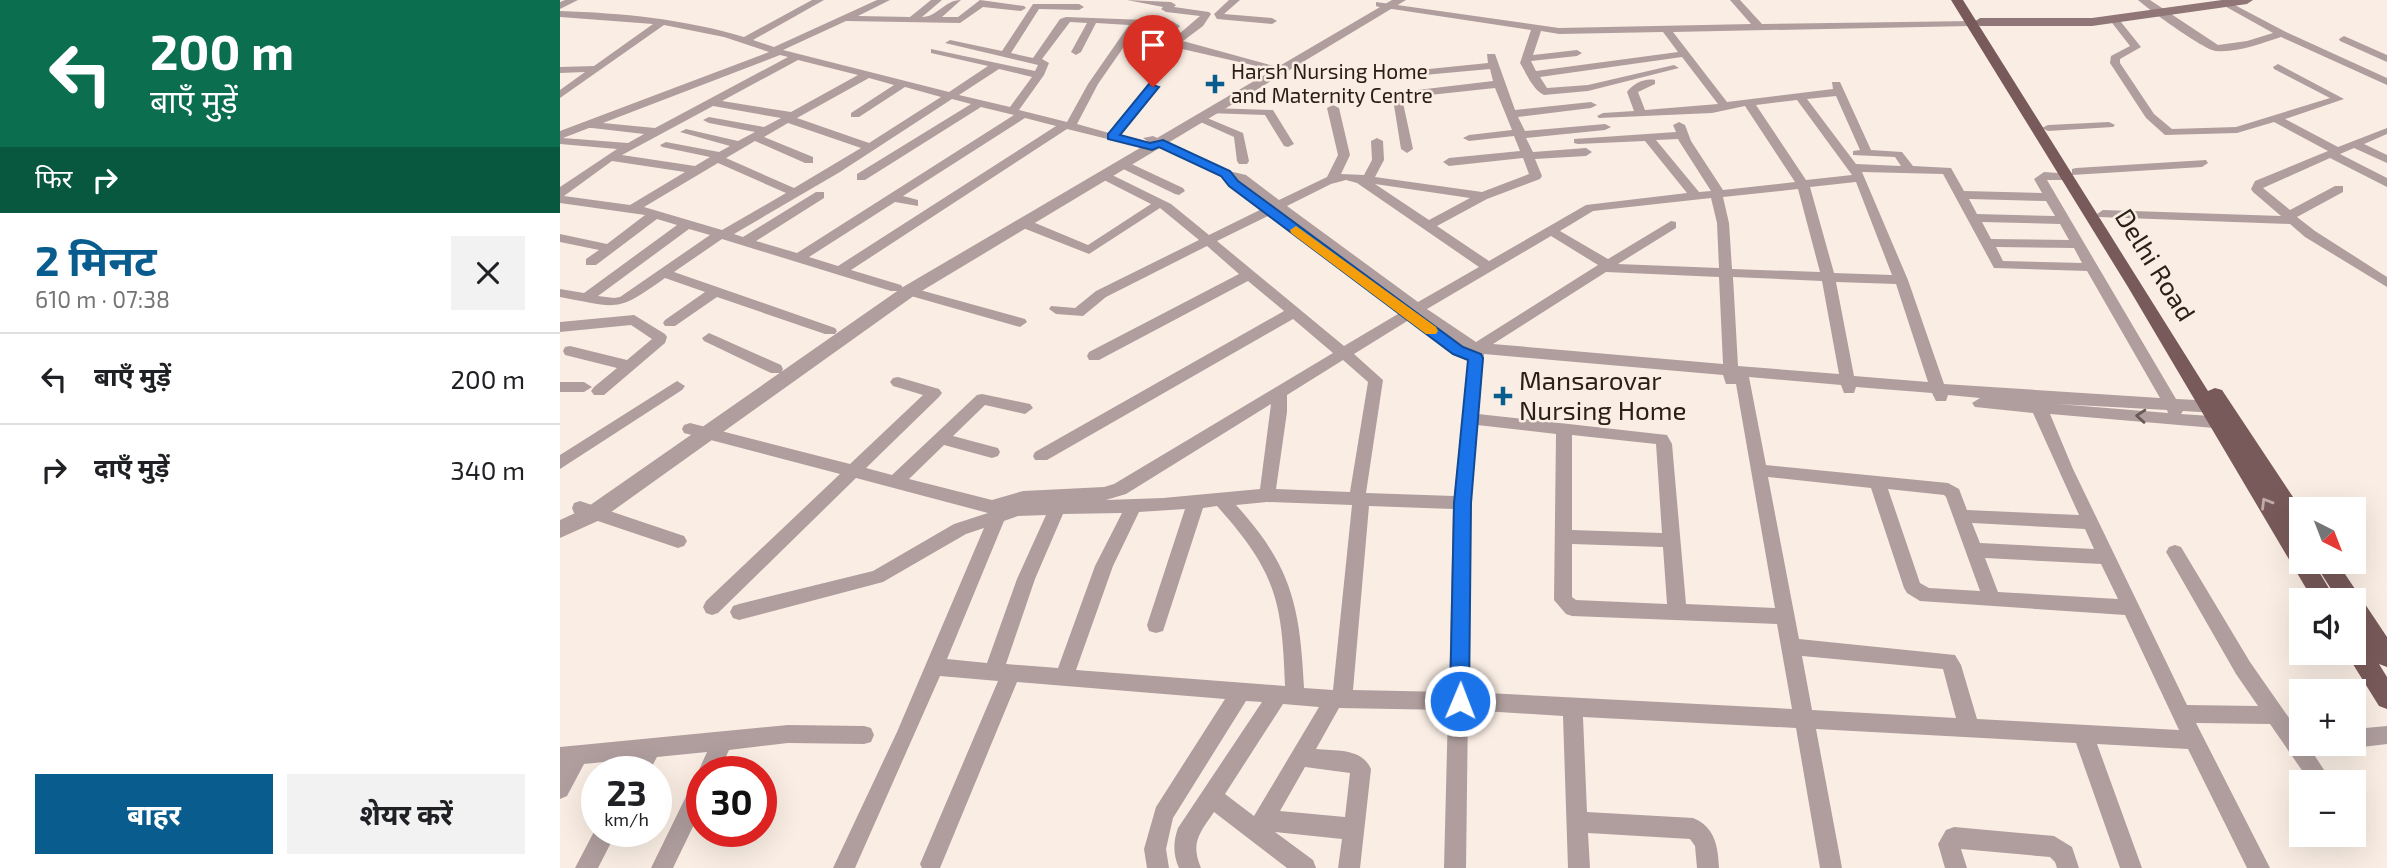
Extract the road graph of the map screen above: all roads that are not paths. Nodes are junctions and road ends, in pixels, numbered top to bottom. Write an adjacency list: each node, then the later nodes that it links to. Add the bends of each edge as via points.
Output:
1 (572, 0): 17 (street)
2 (819, 0): 37 (street)
3 (885, 0): 22 (street)
4 (937, 0): 23 (street)
5 (956, 0): 24 (street)
6 (1132, 0): 16 (street)
7 (1235, 0): 28 (street, via 1220,17)
8 (1735, 0): 32 (street)
9 (1958, 0): 31 (main road, Delhi Road)
10 (1967, 0): 31 (main road)
11 (2143, 0): 20 (street)
12 (2246, 0): 15 (main road)
13 (984, 2): 19 (street); 24 (street, via 963,19)
14 (1388, 3): 33 (street); 57 (street)
15 (2226, 4): 20 (main road); 35 (street)
16 (1172, 5): 30 (street); 39 (street, via 1206,14)
17 (560, 6)
18 (1079, 7): 48 (street, via 1036,6)
19 (1021, 8)
20 (2161, 13): 25 (main road); 35 (street, via 2216,48)
21 (560, 14): 29 (street)
22 (848, 19): 23 (street); 40 (street)
23 (913, 19): 24 (street)
24 (933, 19)
25 (2114, 19): 31 (main road); 83 (street, via 2136,47 2113,60 2165,131 2237,130)
26 (1093, 20): 27 (street); 42 (street); 49 (street, via 1063,21)
27 (1137, 21): 30 (street); 86 (street)
28 (1272, 21)
29 (663, 22): 37 (street); 53 (street)
30 (1150, 22): 39 (street, via 1175,25 1161,40)
31 (1975, 22): 32 (street); 88 (main road); 129 (main road, Delhi Road)
32 (1759, 27): 34 (street)
33 (1537, 28): 34 (street); 46 (street)
34 (1665, 29): 44 (street)
35 (2282, 34): 61 (street)
36 (2344, 39): 47 (street)
37 (747, 40): 40 (street)
38 (950, 43): 48 (street)
39 (1173, 44): 57 (street)
40 (777, 51): 45 (street); 85 (street)
41 (935, 51): 48 (street)
42 (1076, 52)
43 (1577, 53): 46 (street)
44 (1685, 55): 51 (street); 52 (street); 74 (street)
45 (798, 57): 56 (street); 70 (street)
46 (1525, 59): 59 (street)
47 (2387, 59)
48 (1001, 60): 49 (street); 58 (street); 68 (street)
49 (1036, 61): 58 (street, via 1044,64)
50 (2278, 66): 83 (street, via 2339,99)
51 (1590, 67): 59 (street); 60 (street)
52 (1674, 68): 59 (street, via 1546,93); 79 (street, via 1633,89)
53 (596, 69): 54 (street); 64 (street)
54 (560, 70)
55 (1413, 73): 65 (street, via 1492,61)
56 (868, 74): 62 (street); 82 (street)
57 (1264, 74): 81 (street); 104 (street)
58 (1040, 75): 77 (street)
59 (1531, 75)
60 (1601, 80)
61 (2386, 82)
62 (904, 83): 68 (street); 80 (street)
63 (560, 84): 64 (street)
64 (575, 84): 67 (street)
65 (1499, 84): 78 (street); 111 (street, via 1396,95)
66 (1153, 87): 96 (street)
67 (560, 95)
68 (949, 95): 72 (street); 110 (street)
69 (1800, 97): 71 (street); 98 (street, via 1837,87); 100 (street)
70 (711, 102): 82 (street); 90 (street)
71 (1748, 102): 74 (street); 135 (street)
72 (980, 103): 77 (street); 131 (street)
73 (1591, 105): 78 (street)
74 (1724, 105): 76 (street)
75 (1333, 108): 132 (street, via 1344,155)
76 (1676, 112): 79 (street); 95 (street)
77 (1018, 113): 86 (street); 145 (street)
78 (1512, 114): 92 (street)
79 (1641, 114): 92 (street)
80 (855, 115)
81 (1206, 115): 104 (street); 105 (street, via 1269,112); 121 (street, via 1238,135)
82 (790, 117): 93 (street); 110 (street)
83 (2275, 118): 115 (street)
84 (709, 120): 93 (street)
85 (587, 124): 90 (street); 94 (street)
86 (1068, 125): 96 (street); 174 (street)
87 (2109, 125): 88 (street)
88 (2048, 128): 129 (main road)
89 (2385, 131): 106 (street)
90 (656, 132): 109 (street)
91 (686, 132): 108 (street)
92 (1520, 133): 99 (street); 116 (street)
93 (760, 134): 108 (street); 120 (street)
94 (560, 135)
95 (1682, 135): 97 (street); 140 (street)
96 (1112, 136): 104 (street)
97 (1647, 136): 103 (street); 142 (street)
98 (1860, 137): 100 (street); 114 (street)
99 (1469, 138)
100 (1832, 138): 113 (street)
101 (560, 141): 109 (street)
102 (1377, 141): 133 (street, via 1378,160)
103 (1578, 141)
104 (1150, 143): 124 (street); 128 (street); 181 (street)
105 (1288, 144)
106 (2354, 144): 115 (street); 119 (street)
107 (666, 145): 118 (street)
108 (739, 145): 118 (street)
109 (628, 146): 117 (street)
110 (870, 147): 139 (street)
111 (1407, 149)
112 (1586, 152): 116 (street)
113 (1843, 153): 114 (street); 127 (street)
114 (1867, 153): 126 (street, via 1898,154)
115 (2334, 153): 134 (street); 155 (street, via 2259,184 2259,193)
116 (1529, 155): 122 (street); 144 (street, via 1534,178)
117 (610, 157): 125 (street); 138 (street)
118 (718, 157): 125 (street); 139 (street)
119 (2387, 159)
120 (809, 160)
121 (1243, 161)
122 (1449, 162)
123 (2202, 163): 129 (street)
124 (1123, 164): 130 (street); 137 (street)
125 (696, 170): 151 (street)
126 (1910, 170): 127 (street); 143 (street, via 1947,171)
127 (1857, 173): 135 (street); 179 (street)
128 (1225, 174): 150 (street)
129 (2072, 174): 146 (street, via 2041,177); 153 (main road); 209 (main road, Delhi Road)
130 (1104, 175): 149 (street); 157 (street)
131 (861, 177)
132 (1333, 178): 133 (street); 150 (street)
133 (1362, 178): 144 (street); 160 (street)
134 (2387, 183)
135 (1803, 185): 140 (street); 178 (street)
136 (2339, 189): 155 (street)
137 (1179, 191)
138 (560, 193)
139 (795, 193): 162 (street)
140 (1718, 193): 142 (street); 176 (street)
141 (820, 195): 165 (street)
142 (1695, 195): 161 (street, via 1593,207)
143 (1961, 195): 146 (street); 154 (street)
144 (1483, 196): 160 (street)
145 (892, 197): 148 (street); 169 (street)
146 (2050, 197): 156 (street)
147 (560, 199): 151 (street)
148 (914, 203)
149 (1160, 203): 157 (street, via 1089,250); 164 (street)
150 (1272, 207): 164 (street); 186 (street)
151 (632, 209): 152 (street)
152 (655, 214): 158 (street); 168 (street)
153 (2103, 214): 155 (street); 209 (main road)
154 (1973, 218): 156 (street); 166 (street)
155 (2289, 218): 180 (street)
156 (2064, 220): 167 (street)
157 (1023, 223): 181 (street)
158 (687, 224): 162 (street); 184 (street)
159 (1671, 225): 172 (street)
160 (1428, 226): 171 (street)
161 (1551, 231): 171 (street); 172 (street)
162 (722, 234): 165 (street); 175 (street)
163 (560, 238): 168 (street)
164 (1206, 240): 177 (street); 185 (street, via 1101,294 1078,313)
165 (746, 241): 169 (street)
166 (1986, 243): 167 (street); 173 (street, via 1999,265)
167 (2078, 244): 173 (street)
168 (609, 248): 170 (street)
169 (800, 257): 174 (street)
170 (591, 262)
171 (1488, 267): 186 (street)
172 (1606, 267): 176 (street); 195 (street)
173 (2091, 267): 207 (street)
174 (841, 270): 181 (street)
175 (664, 273): 182 (street); 184 (street, via 619,303)
176 (1725, 273): 178 (street); 199 (street)
177 (1248, 275): 187 (street); 196 (street)
178 (1828, 276): 179 (street); 202 (street)
179 (1901, 280): 205 (street)
180 (2387, 283)
181 (902, 289): 188 (street); 191 (street); 213 (street)
182 (716, 291): 189 (street); 191 (street)
183 (560, 293): 184 (street)
184 (586, 298)
185 (1056, 309)
186 (1413, 311): 194 (street); 195 (street, via 1458,351)
187 (1294, 312): 194 (street); 216 (street)
188 (1020, 322)
189 (670, 323)
190 (560, 327): 197 (street, via 640,322 660,340)
191 (830, 331): 198 (street)
192 (709, 338): 198 (street)
193 (570, 351): 197 (street)
194 (1343, 353): 204 (street); 223 (street, via 1372,376 1377,387)
195 (1476, 353): 199 (street); 210 (street)
196 (1094, 356)
197 (630, 366): 203 (street, via 591,389)
198 (776, 369): 213 (street)
199 (1737, 376): 202 (street); 218 (street)
200 (898, 382): 219 (street, via 934,393)
201 (677, 386): 217 (street)
202 (1848, 386): 205 (street)
203 (560, 387)
204 (1279, 392): 221 (street, via 1104,495 1023,498 992,507); 222 (street)
205 (1940, 394): 206 (street)
206 (2037, 403): 207 (street); 211 (street, one-way to 206); 233 (street)
207 (2171, 404): 209 (street); 211 (street)
208 (1025, 408): 214 (street, via 982,399)
209 (2220, 415): 211 (street); 229 (main road); 235 (main road, Delhi Road, one-way to 209)
210 (1470, 419): 212 (street); 226 (street)
211 (2181, 419)
212 (1564, 428): 234 (street); 237 (street, via 1661,439)
213 (697, 431): 219 (street); 232 (street)
214 (940, 438): 215 (street); 221 (street)
215 (992, 452)
216 (1041, 456)
217 (560, 463)
218 (1758, 470): 220 (street); 246 (street)
219 (855, 471): 221 (street); 242 (street)
220 (1878, 481): 231 (street, via 1948,489); 241 (street, via 1917,593)
221 (895, 482)
222 (1267, 495): 223 (street); 224 (street)
223 (1359, 498): 226 (street); 256 (street)
224 (1221, 499): 225 (street); 254 (street, via 1273,562 1290,612)
225 (1196, 502): 227 (street); 247 (street)
226 (1462, 503): 257 (street)
227 (1134, 506): 228 (street); 253 (street, via 1104,566)
228 (1057, 508): 230 (street, via 1018,509); 252 (street, via 1027,579)
229 (2289, 510)
230 (998, 515): 244 (street, via 960,529 877,577); 251 (street)
231 (1961, 516): 233 (street); 238 (street)
232 (570, 522): 236 (street)
233 (2092, 523): 240 (street)
234 (1563, 537): 237 (street); 245 (street, via 1566,605)
235 (2289, 538)
236 (678, 541)
237 (1672, 541): 245 (street)
238 (1974, 550): 240 (street); 241 (street)
239 (2175, 552): 260 (street)
240 (2108, 557): 243 (street)
241 (1992, 600): 243 (street)
242 (712, 607)
243 (2131, 608): 259 (street)
244 (739, 612)
245 (1677, 612): 246 (street)
246 (1784, 616): 249 (street)
247 (1156, 625)
248 (2366, 637): 250 (main road)
249 (1789, 646): 261 (street); 262 (street, via 1948,662)
250 (2374, 658): 255 (main road)
251 (935, 667): 252 (street); 285 (street)
252 (1003, 672): 253 (street); 282 (street)
253 (1064, 677): 254 (street)
254 (1268, 693): 256 (street); 276 (street); 286 (street, via 1164,814 1154,849)
255 (2387, 698)
256 (1338, 700): 257 (street); 274 (street)
257 (1460, 701): 258 (street); 290 (street)
258 (1573, 706): 261 (street); 278 (street)
259 (2181, 714): 260 (street); 269 (street)
260 (2276, 715): 263 (street)
261 (1802, 718): 262 (street); 293 (street)
262 (1969, 727): 264 (street)
263 (2289, 732)
264 (2083, 734): 269 (street); 296 (street)
265 (864, 735): 268 (street, via 788,734)
266 (2387, 735): 267 (street)
267 (2366, 737)
268 (723, 740): 270 (street); 273 (street)
269 (2194, 740): 297 (street)
270 (651, 747): 271 (street); 272 (street)
271 (569, 756): 275 (street)
272 (646, 756)
273 (716, 756)
274 (1301, 757): 279 (street); 280 (street, via 1359,766)
275 (560, 789)
276 (1210, 796): 279 (street); 287 (street, via 1186,836 1185,857)
277 (686, 818): 284 (street)
278 (1577, 822): 291 (street); 292 (street, via 1692,829 1706,842)
279 (1261, 826): 280 (street); 288 (street)
280 (1353, 830): 289 (street)
281 (597, 847): 283 (street)
282 (931, 864)
283 (586, 868)
284 (662, 868)
285 (844, 868)
286 (1158, 868)
287 (1190, 868)
288 (1305, 868)
289 (1349, 868)
290 (1455, 868)
291 (1579, 868)
292 (1708, 868)
293 (1831, 868)
294 (1956, 868): 295 (street, via 1950,844 1954,838 2054,847)
295 (2068, 868)
296 (2132, 868)
297 (2259, 868)

